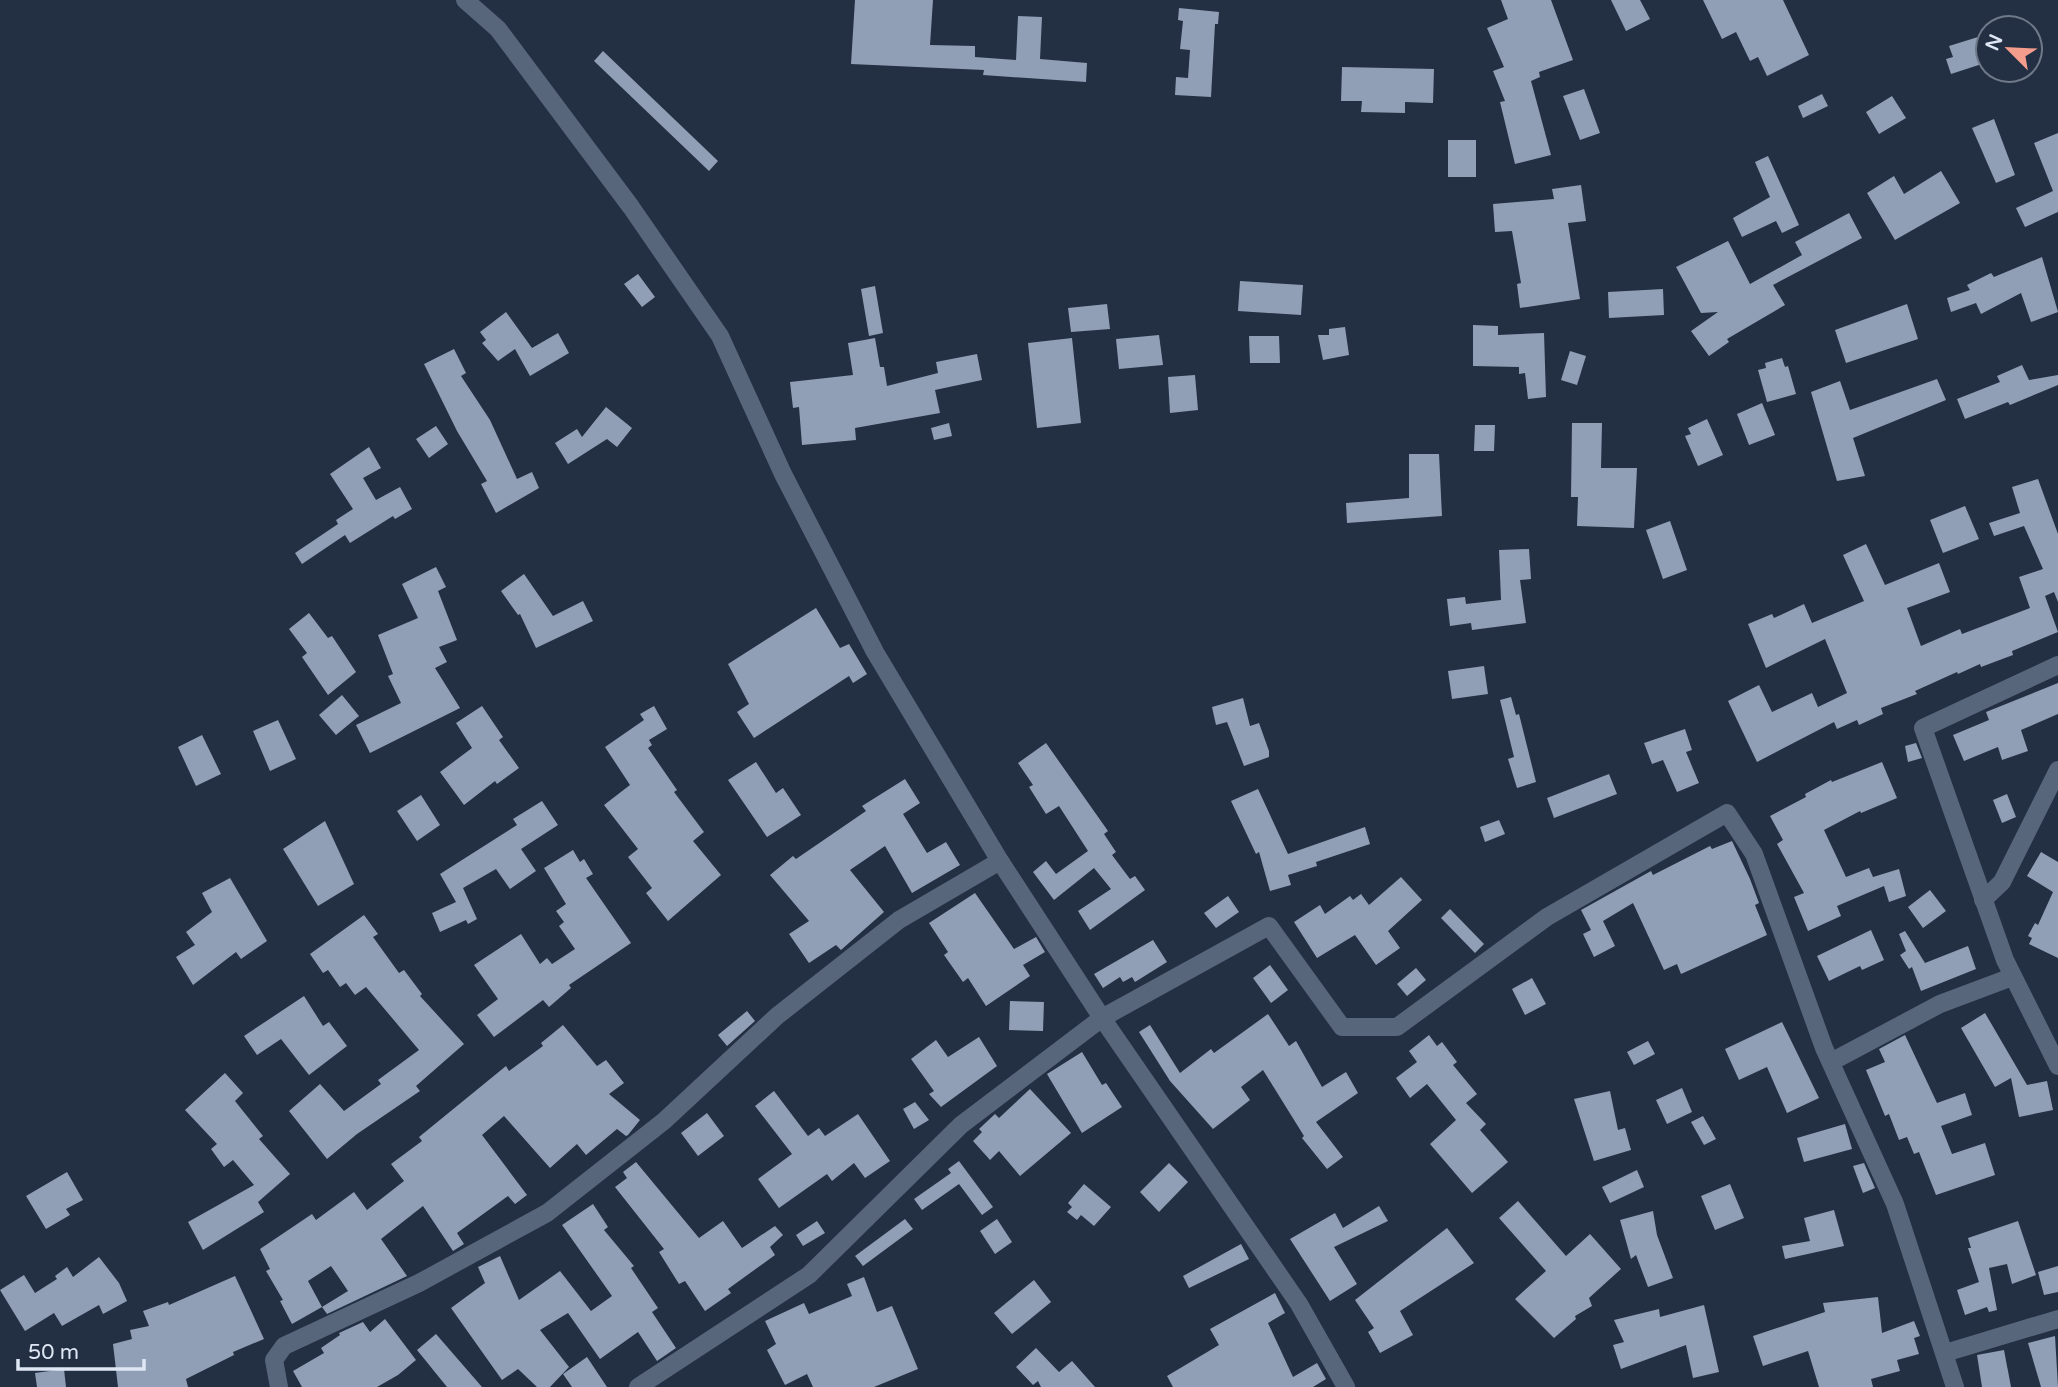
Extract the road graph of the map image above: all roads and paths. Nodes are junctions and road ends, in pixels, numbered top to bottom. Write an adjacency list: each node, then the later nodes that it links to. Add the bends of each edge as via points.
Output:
1 (466, 0): 5 (street, via 498,29 720,336 783,474 875,652)
2 (2058, 665): 6 (street, via 1923,728)
3 (2058, 770): 4 (street)
4 (2052, 803): 6 (street, via 2002,882)
5 (1000, 861): 8 (street); 13 (street, via 899,920 777,1016 664,1121 547,1213 419,1283 284,1346 274,1360)
6 (1983, 900): 7 (street)
7 (2012, 977): 9 (street, via 1940,1004); 10 (street)
8 (1102, 1018): 9 (street, via 1269,926 1342,1027 1396,1027 1547,917 1727,813 1754,854); 14 (street, via 961,1125 809,1275); 15 (street, via 1299,1304)
9 (1832, 1062): 12 (street, via 1895,1204)
10 (2058, 1065)
11 (2058, 1319): 12 (street)
12 (1945, 1353): 16 (street)
13 (279, 1387)
14 (638, 1387)
15 (1346, 1387)
16 (1955, 1387)

